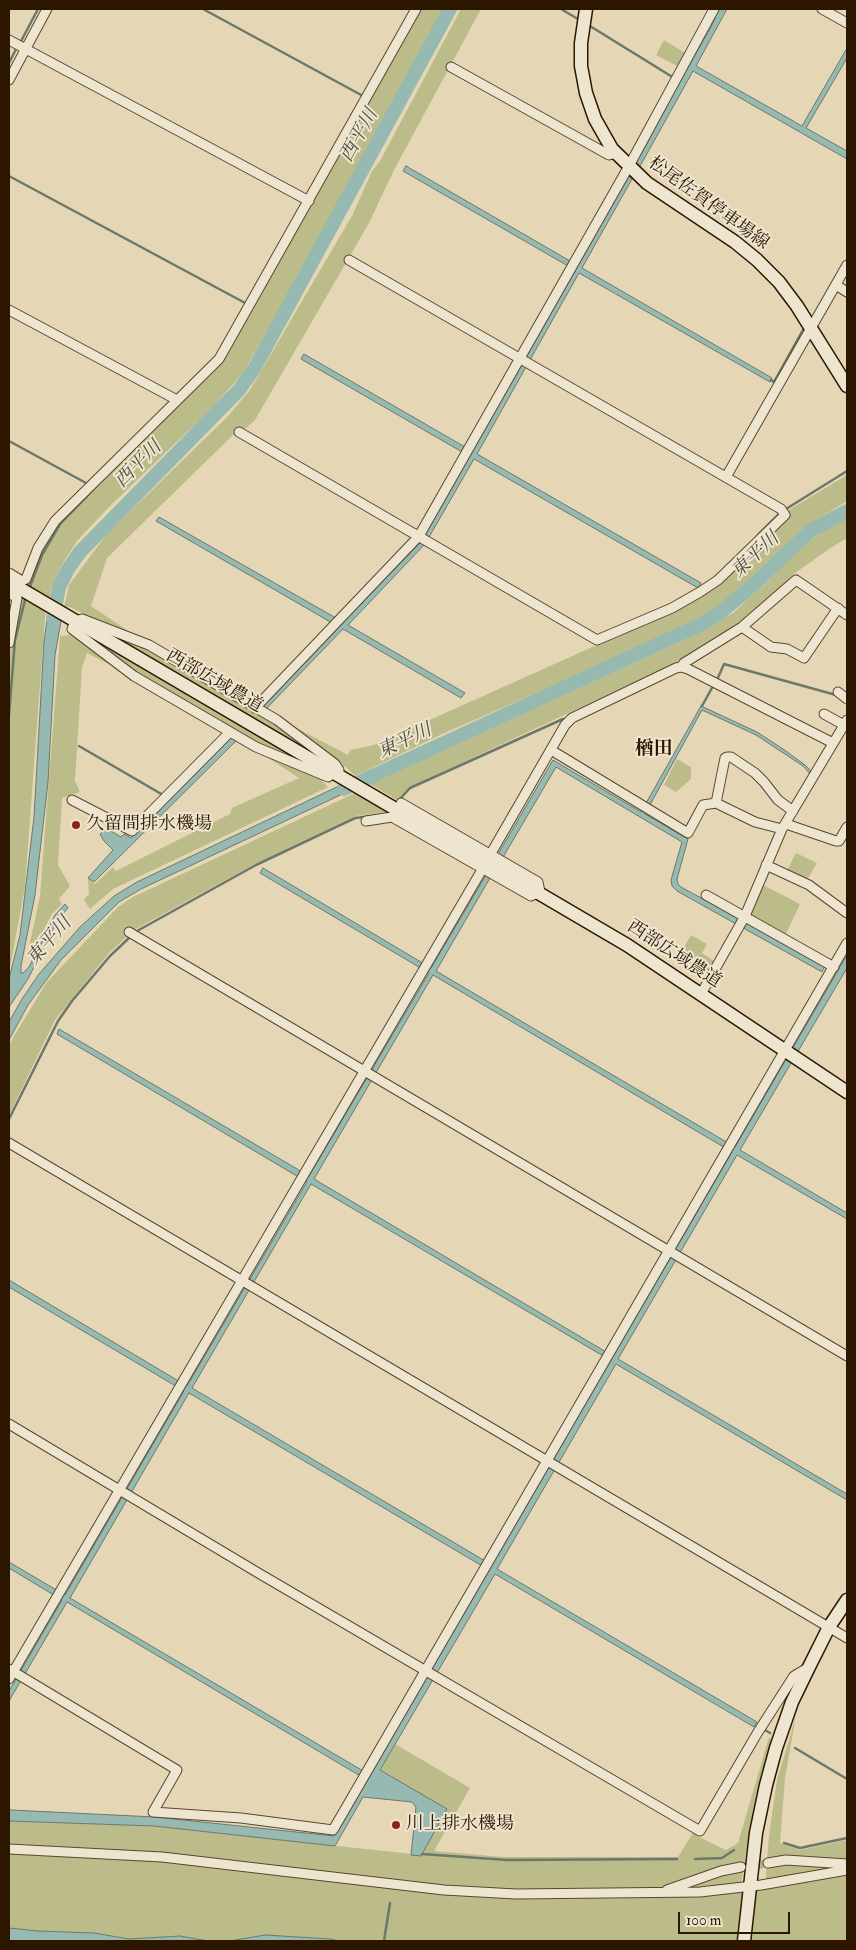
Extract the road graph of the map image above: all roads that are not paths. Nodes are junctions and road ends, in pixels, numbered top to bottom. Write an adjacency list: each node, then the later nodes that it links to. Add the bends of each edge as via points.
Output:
1 (47, 9): 8 (street)
2 (416, 9): 13 (street)
3 (586, 9): 11 (street, 松尾佐賀停車場線, via 580,66 595,118)
4 (714, 9): 12 (street)
5 (822, 9): 6 (street)
6 (847, 23)
7 (12, 42): 8 (street)
8 (25, 49): 10 (street); 13 (street)
9 (451, 67): 11 (street, via 609,155)
10 (9, 80)
11 (617, 153): 12 (street, 松尾佐賀停車場線)
12 (628, 166): 19 (street, 松尾佐賀停車場線, via 647,183 757,260 779,282); 20 (street)
13 (309, 201): 22 (street, via 219,359)
14 (349, 260): 20 (street)
15 (847, 265): 16 (street)
16 (836, 286): 17 (street); 19 (street)
17 (847, 292)
18 (9, 310): 22 (street)
19 (811, 328): 21 (street, 松尾佐賀停車場線); 24 (street)
20 (519, 359): 24 (street); 25 (street)
21 (847, 386)
22 (177, 400): 26 (street, via 54,521 38,548 26,579 22,581)
23 (239, 432): 25 (street)
24 (726, 478): 25 (street, via 781,509 785,515 718,580 700,592 672,608 597,640)
25 (419, 536): 36 (street)
26 (9, 573)
27 (12, 588): 30 (street, 西部広域農道); 32 (street, via 17,598)
28 (838, 608): 29 (street); 31 (street, via 796,580); 31 (street, via 804,658 787,649 771,647)
29 (847, 615)
30 (76, 622): 36 (street, via 82,619 148,645); 39 (street, via 72,629 134,676); 42 (street, 西部広域農道)
31 (742, 627): 33 (street)
32 (9, 643)
33 (681, 667): 40 (street); 41 (street, via 572,718)
34 (838, 692): 35 (street)
35 (847, 699)
36 (255, 708): 42 (street, via 277,720 335,764 339,770)
37 (824, 714): 38 (street)
38 (846, 722): 40 (street)
39 (230, 732): 42 (street, via 256,747 328,777); 43 (street, via 132,831)
40 (833, 743): 46 (street)
41 (550, 750): 45 (street, via 688,833 703,805); 50 (street)
42 (334, 773): 53 (street, 西部広域農道)
43 (72, 800)
44 (401, 803): 50 (street)
45 (716, 803): 46 (street, via 727,756 755,773 778,800); 48 (street, via 755,822)
46 (793, 811): 48 (street)
47 (366, 821): 52 (street, via 392,817)
48 (784, 826): 49 (street, via 836,841); 51 (street)
49 (847, 827)
50 (490, 855): 53 (street, via 538,882)
51 (766, 865): 55 (street, via 809,885); 56 (street)
52 (482, 868): 53 (street, via 532,896); 62 (street)
53 (540, 892): 60 (street, 西部広域農道)
54 (706, 895): 56 (street)
55 (847, 913)
56 (743, 921): 59 (street); 60 (street)
57 (129, 932): 62 (street)
58 (847, 945): 59 (street)
59 (834, 967): 61 (street)
60 (701, 994): 61 (street, 西部広域農道)
61 (786, 1051): 63 (street, 西部広域農道); 65 (street)
62 (369, 1074): 65 (street); 66 (street, via 303,1176)
63 (847, 1092)
64 (9, 1143): 66 (street)
65 (670, 1251): 67 (street); 69 (street)
66 (247, 1283): 69 (street); 70 (street, via 181,1385)
67 (847, 1356)
68 (9, 1424): 70 (street)
69 (548, 1461): 72 (street); 75 (street)
70 (125, 1492): 75 (street); 76 (street, via 58,1594)
71 (847, 1600): 72 (street)
72 (829, 1628): 73 (street); 74 (street)
73 (847, 1638)
74 (809, 1667): 75 (street, via 794,1676 700,1831); 82 (street, via 792,1702 766,1785)
75 (425, 1670): 76 (street, via 332,1830 241,1818 153,1812 176,1770)
76 (14, 1674)
77 (9, 1849): 83 (street, via 162,1857 444,1890 516,1894)
78 (768, 1863): 79 (street, via 786,1860)
79 (847, 1864)
80 (741, 1868): 83 (street, via 722,1871)
81 (847, 1870): 82 (street)
82 (750, 1886): 83 (street, via 700,1892); 84 (street)
83 (661, 1892)
84 (744, 1941)

